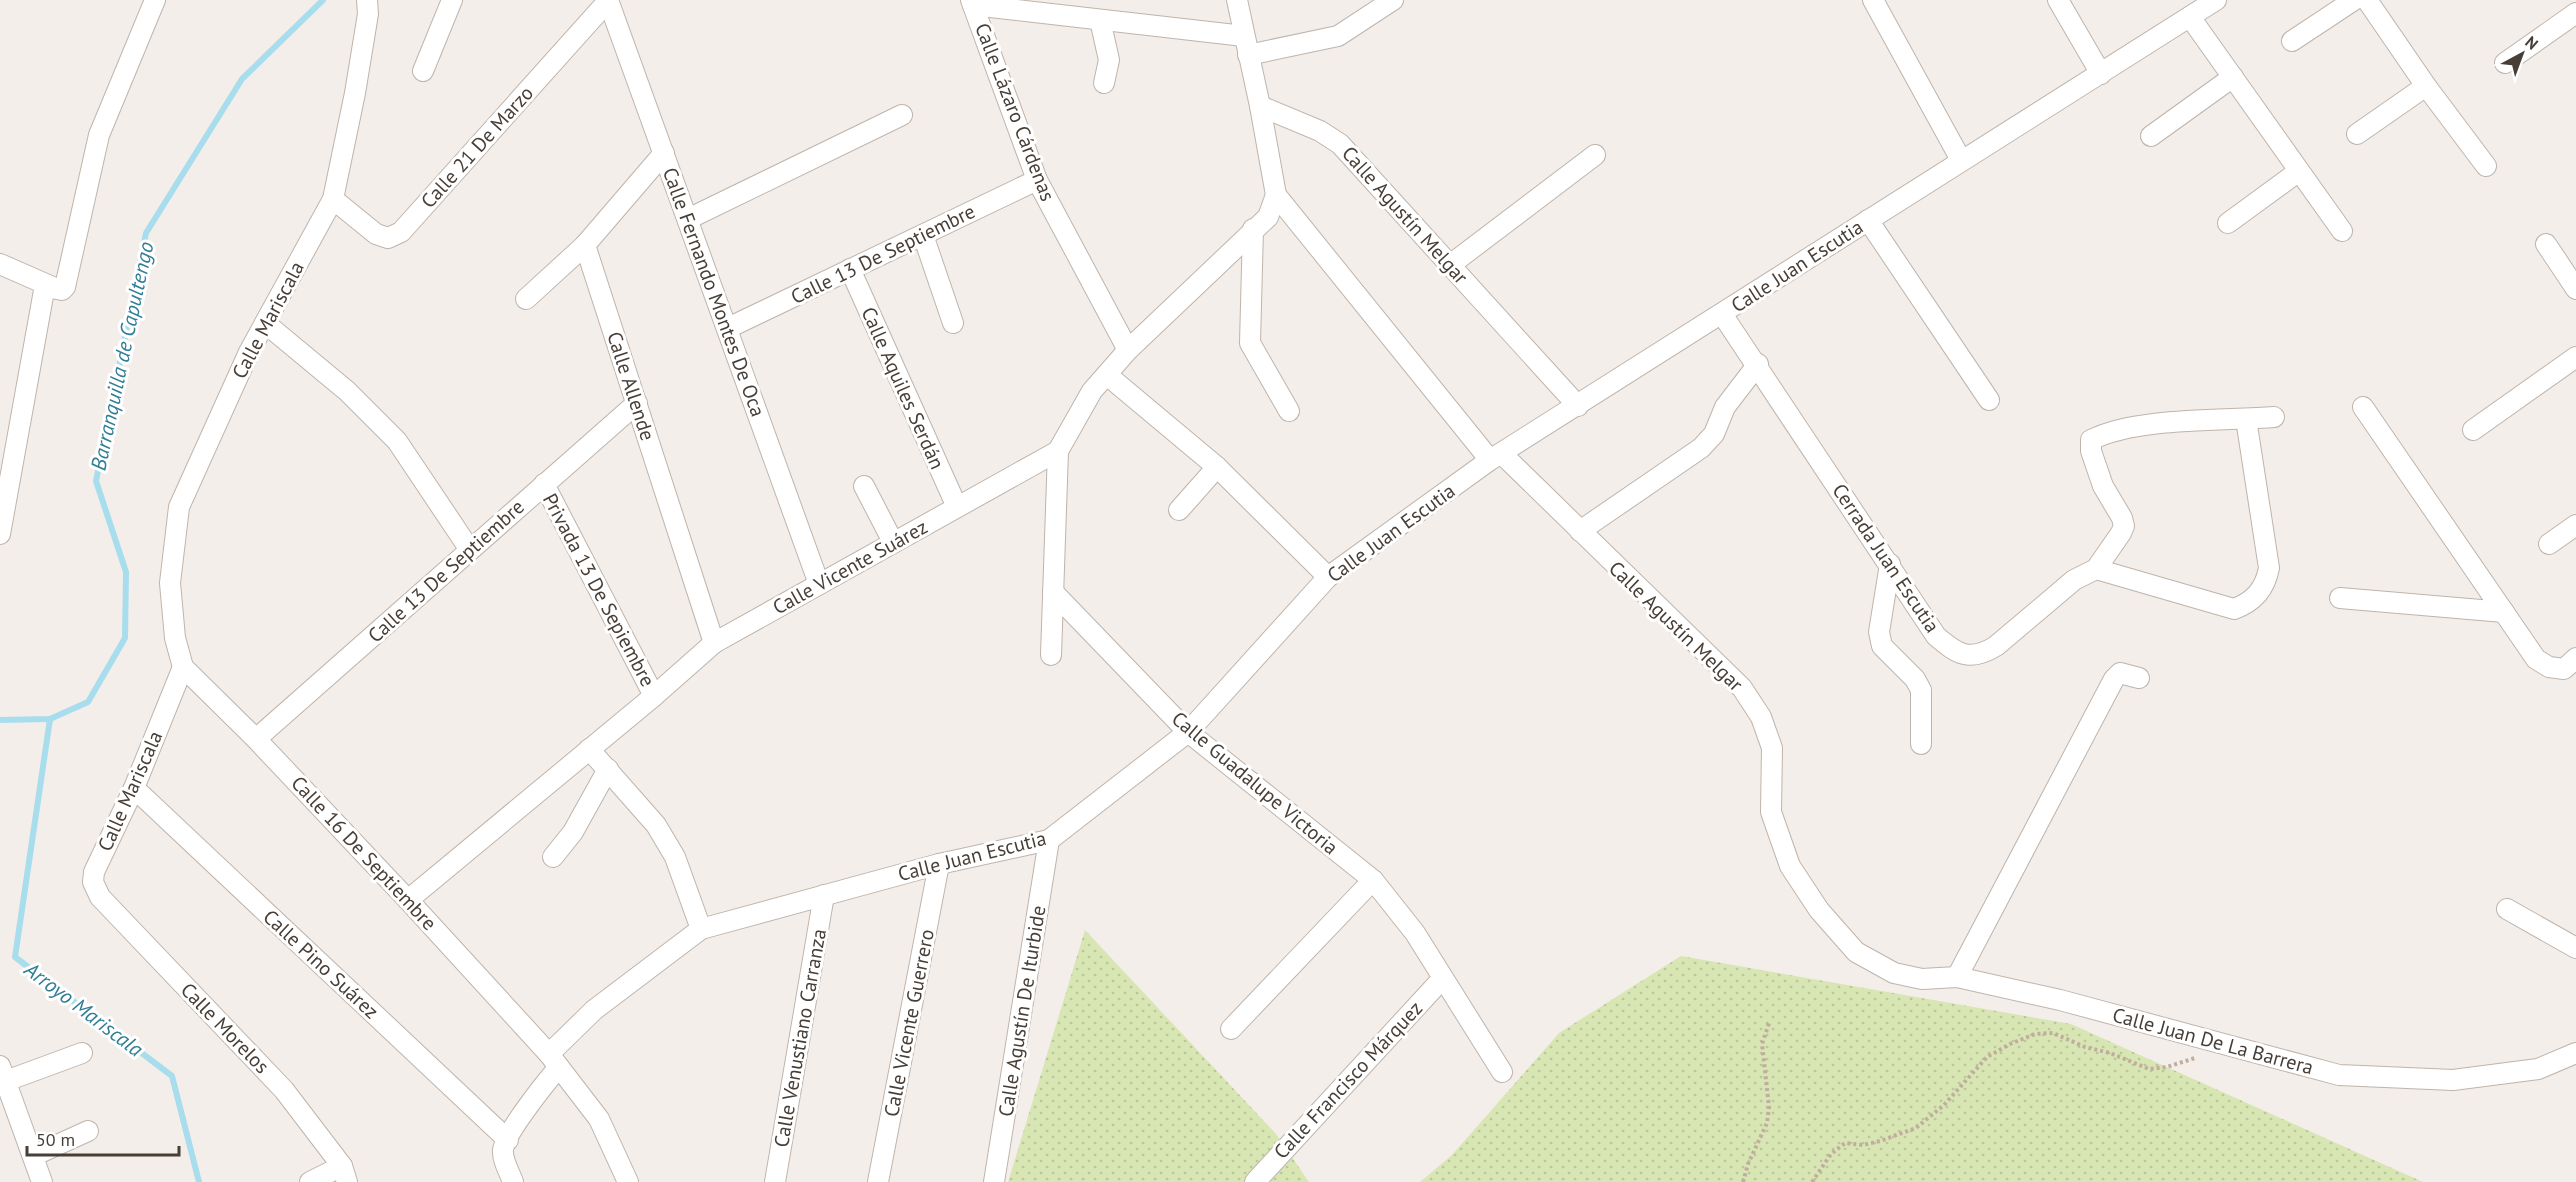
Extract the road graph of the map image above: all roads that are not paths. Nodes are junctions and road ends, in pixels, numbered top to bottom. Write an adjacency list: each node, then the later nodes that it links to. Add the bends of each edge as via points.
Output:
1 (155, 0): 48 (street, via 99,135 65,287)
2 (367, 0): 36 (street, Calle Mariscala, via 359,71)
3 (452, 0): 20 (street)
4 (608, 0): 29 (street, Calle Fernando Montes De Oca); 36 (street, Calle 21 De Marzo, via 401,232 388,238 376,234)
5 (1237, 0): 18 (street, Calle Agustín Melgar)
6 (1393, 0): 18 (street, via 1338,36)
7 (1873, 0): 31 (street)
8 (2058, 0): 21 (street)
9 (2216, 0): 15 (street, Calle Juan Escutia)
10 (2354, 0): 17 (street)
11 (2367, 0): 24 (street)
12 (2570, 0): 14 (street)
13 (972, 2): 16 (street); 34 (street, Calle Lázaro Cárdenas)
14 (2576, 11): 19 (street)
15 (2190, 17): 21 (street, Calle Juan Escutia); 22 (street)
16 (1100, 20): 18 (street); 23 (street, via 1109,60)
17 (2292, 40)
18 (1246, 45): 25 (street, Calle Agustín Melgar)
19 (2505, 63)
20 (423, 71)
21 (2101, 74): 31 (street, Calle Juan Escutia)
22 (2233, 77): 28 (street); 33 (street)
23 (1104, 83)
24 (2426, 86): 27 (street); 32 (street)
25 (1260, 106): 35 (street, Calle Agustín Melgar); 46 (street, Calle Agustín Melgar, via 1320,130 1340,144)
26 (902, 115): 37 (street)
27 (2356, 134)
28 (2151, 136)
29 (664, 153): 37 (street, Calle Fernando Montes De Oca); 44 (street)
30 (1595, 154): 46 (street)
31 (1961, 160): 38 (street, Calle Juan Escutia)
32 (2487, 166)
33 (2300, 171): 40 (street); 41 (street)
34 (1037, 180): 42 (street, Calle 13 De Septiembre); 55 (street, Calle Lázaro Cárdenas)
35 (1276, 195): 39 (street); 68 (street, Calle Agustín Melgar)
36 (333, 200): 52 (street, Calle Mariscala)
37 (688, 219): 54 (street, Calle Fernando Montes De Oca)
38 (1868, 220): 51 (street, Calle Juan Escutia); 59 (street)
39 (1260, 223): 55 (street); 63 (street, via 1250,343)
40 (2228, 223)
41 (2342, 231)
42 (923, 235): 47 (street, Calle 13 De Septiembre); 53 (street)
43 (2546, 244): 49 (street)
44 (585, 245): 50 (street); 60 (street, Calle Allende)
45 (0, 264): 48 (street)
46 (1450, 265): 61 (street, Calle Agustín Melgar)
47 (850, 269): 54 (street, Calle 13 De Septiembre); 72 (street, Calle Aquiles Serdán)
48 (54, 287): 76 (street)
49 (2576, 289)
50 (526, 299)
51 (1722, 314): 57 (street, Cerrada Juan Escutia); 61 (street, Calle Juan Escutia)
52 (265, 323): 79 (street, via 347,391 397,441); 87 (street, Calle Mariscala, via 179,507 170,583)
53 (953, 323)
54 (728, 328): 83 (street, Calle Fernando Montes De Oca)
55 (1128, 350): 58 (street)
56 (2576, 357): 66 (street)
57 (1758, 364): 75 (street, via 1725,406 1714,434 1701,448); 80 (street, Cerrada Juan Escutia)
58 (1107, 375): 67 (street, via 1092,391); 69 (street)
59 (1989, 400)
60 (637, 403): 70 (street, Calle 13 De Septiembre); 88 (street, Calle Allende)
61 (1578, 406): 68 (street, Calle Juan Escutia)
62 (2363, 407): 86 (street)
63 (1289, 411)
64 (2274, 417): 65 (street, Cerrada Juan Escutia)
65 (2246, 419): 81 (street, Cerrada Juan Escutia, via 2147,425 2105,433 2091,440 2103,486 2124,526); 81 (street, via 2269,568 2266,582 2256,596 2234,609)
66 (2473, 430)
67 (1058, 451): 72 (street, Calle Vicente Suárez); 84 (street)
68 (1496, 457): 75 (street, Calle Agustín Melgar); 82 (street, Calle Juan Escutia)
69 (1217, 467): 73 (street); 82 (street)
70 (544, 484): 79 (street, Calle 13 De Septiembre); 93 (street, Privada 13 De Sepiembre)
71 (864, 486): 77 (street)
72 (957, 507): 77 (street, Calle Vicente Suárez)
73 (1179, 510)
74 (2576, 525): 78 (street)
75 (1580, 531): 110 (street, Calle Agustín Melgar, via 1742,688 1761,717 1772,748 1771,812 1790,866 1819,910)
76 (0, 534)
77 (893, 542): 83 (street, Calle Vicente Suárez)
78 (2549, 544)
79 (470, 550): 95 (street, Calle 13 De Septiembre)
80 (1890, 564): 81 (street, Cerrada Juan Escutia, via 1936,636 1966,656 1983,654 1996,646 2074,580); 96 (street, via 1879,633 1882,646 1921,690)
81 (2096, 569)
82 (1328, 577): 94 (street, Calle Juan Escutia)
83 (819, 584): 88 (street, Calle Vicente Suárez)
84 (1053, 592): 89 (street); 94 (street, Calle Guadalupe Victoria)
85 (2340, 598): 86 (street)
86 (2504, 612): 90 (street, via 2536,659 2549,667 2564,669)
87 (175, 638): 91 (street, Calle 16 De Septiembre)
88 (714, 643): 93 (street, Calle Vicente Suárez)
89 (1051, 655)
90 (2576, 658)
91 (183, 667): 95 (street, Calle 16 De Septiembre); 99 (street, Calle Mariscala)
92 (2139, 678): 111 (street, via 2120,673 2114,679)
93 (654, 696): 97 (street, Calle Vicente Suárez)
94 (1188, 732): 100 (street, Calle Juan Escutia); 103 (street, Calle Guadalupe Victoria)
95 (256, 739): 106 (street, Calle 16 De Septiembre)
96 (1921, 744)
97 (589, 749): 98 (street); 106 (street, Calle Vicente Suárez)
98 (608, 769): 101 (street, via 573,832); 108 (street, via 656,825 675,857)
99 (134, 788): 104 (street, Calle Mariscala, via 94,872); 120 (street, Calle Pino Suárez)
100 (1049, 840): 102 (street, Calle Juan Escutia); 129 (street, Calle Agustín De Iturbide)
101 (553, 857)
102 (939, 864): 105 (street, Calle Juan Escutia); 128 (street, Calle Vicente Guerrero)
103 (1373, 880): 112 (street, Calle Guadalupe Victoria, via 1415,933); 113 (street)
104 (93, 882): 122 (street, Calle Morelos, via 100,897 284,1090)
105 (824, 895): 108 (street, Calle Juan Escutia); 127 (street, Calle Venustiano Carranza)
106 (408, 900): 116 (street, Calle 16 De Septiembre)
107 (2507, 909): 109 (street)
108 (701, 929): 116 (street, Calle Juan Escutia, via 594,1010)
109 (2576, 948)
110 (1856, 952): 111 (street, Calle Juan De La Barrera, via 1894,973 1922,979)
111 (1957, 977): 115 (street, Calle Juan De La Barrera, via 2060,1000 2339,1075 2453,1080 2538,1069)
112 (1442, 979): 117 (street, Calle Guadalupe Victoria); 130 (street, Calle Francisco Márquez)
113 (1232, 1029)
114 (82, 1053): 118 (street)
115 (2576, 1053)
116 (554, 1060): 120 (street); 126 (street, Calle 16 De Septiembre, via 599,1119)
117 (1502, 1072)
118 (3, 1073): 121 (street)
119 (88, 1131): 121 (street)
120 (508, 1140): 125 (street, via 503,1153)
121 (33, 1156): 123 (street)
122 (344, 1174): 124 (street)
123 (42, 1182)
124 (310, 1182)
125 (513, 1182)
126 (628, 1182)
127 (776, 1182)
128 (878, 1182)
129 (994, 1182)
130 (1255, 1182)

